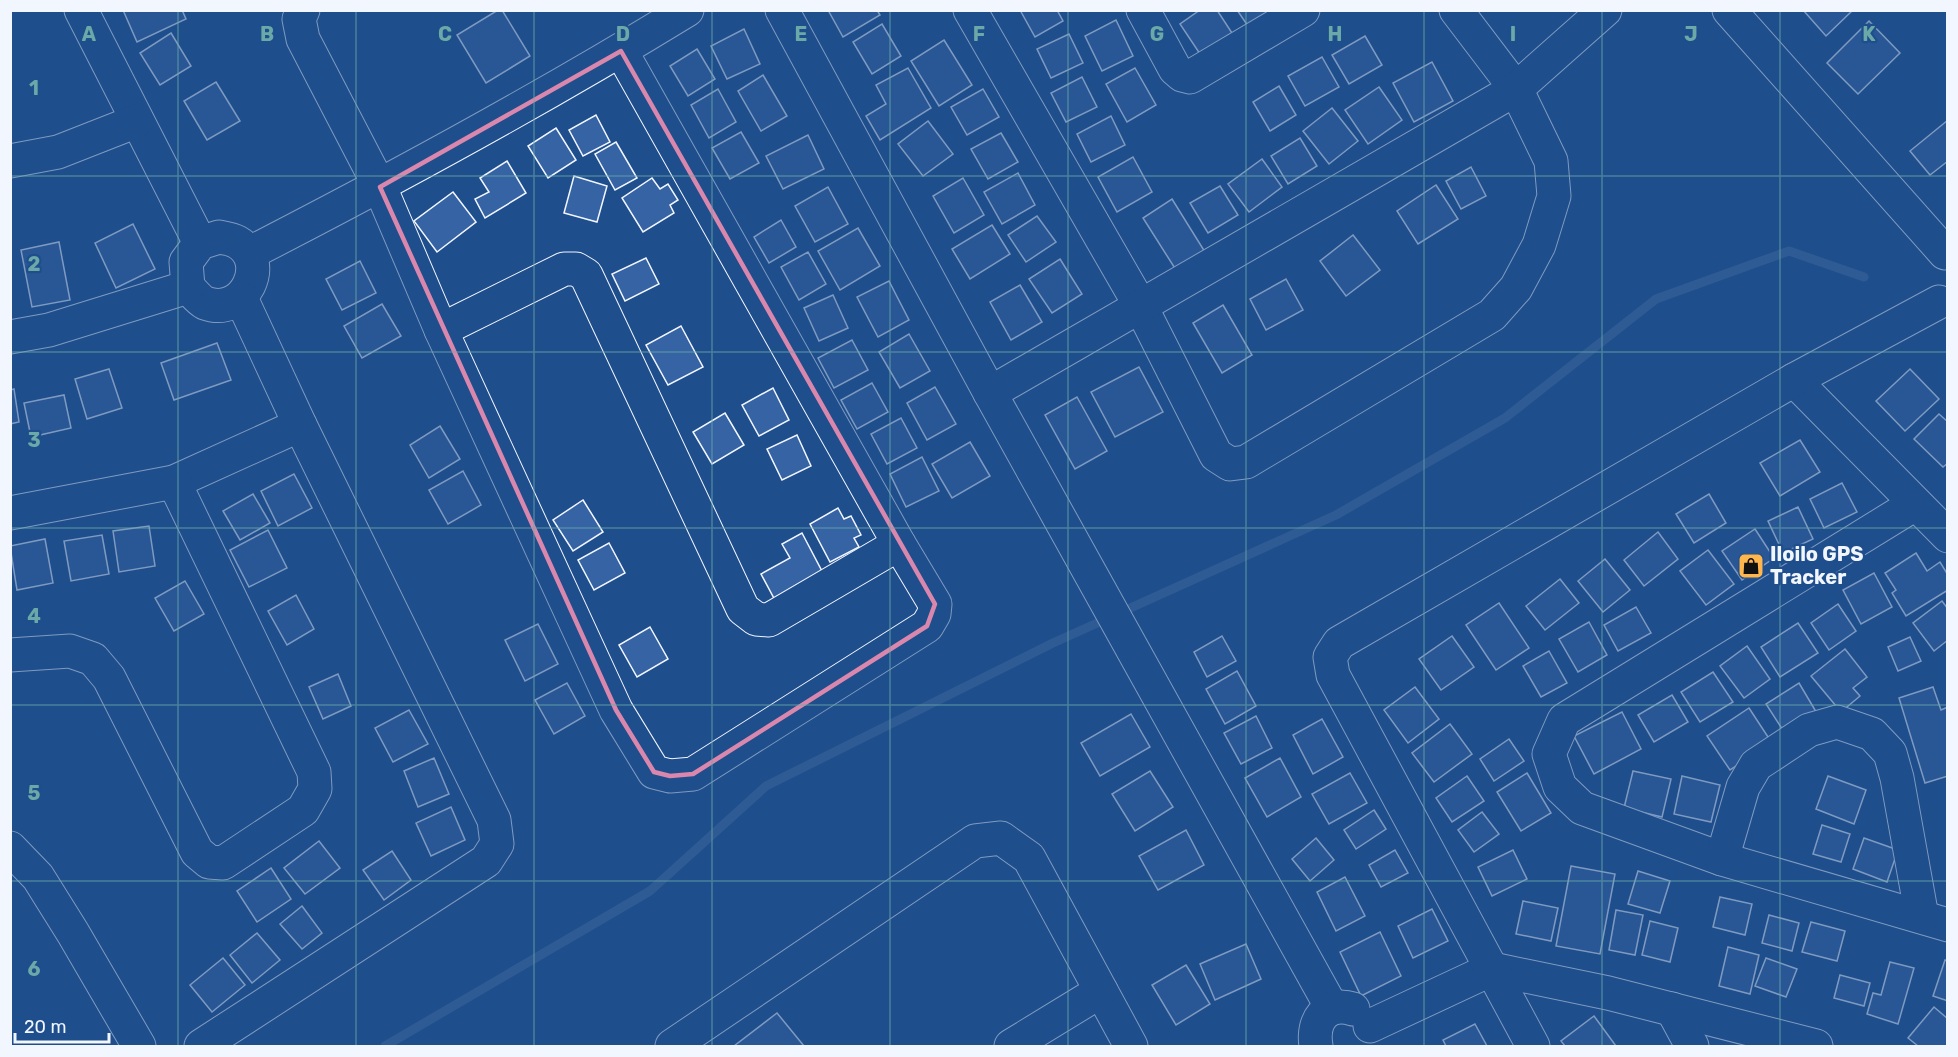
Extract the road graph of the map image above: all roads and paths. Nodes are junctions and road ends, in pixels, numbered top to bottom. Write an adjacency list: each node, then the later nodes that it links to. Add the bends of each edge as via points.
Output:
1 (81, 10): 13 (street)
2 (303, 10): 15 (street, via 299,19 303,39)
3 (687, 10): 11 (street)
4 (782, 10): 26 (street)
5 (970, 10): 21 (street)
6 (1143, 10): 7 (street, via 1175,69 1190,77)
7 (1303, 10)
8 (1456, 10): 12 (street)
9 (1605, 10): 12 (street)
10 (1730, 10): 18 (street)
11 (621, 51): 15 (street); 32 (street)
12 (1516, 88): 21 (street); 21 (street, via 1551,161 1554,196 1539,246 1516,288 1492,315 1246,462 1230,464 1216,455)
13 (137, 121): 14 (street, via 58,152); 16 (street)
14 (10, 161)
15 (380, 187): 17 (street); 23 (street)
16 (200, 243): 17 (street, via 219,237 237,242); 19 (street, via 186,262)
17 (250, 253): 20 (street, via 253,277)
18 (1946, 253): 22 (street, via 1934,278)
19 (188, 287): 20 (street, via 203,303 223,306); 24 (street, via 49,330)
20 (241, 298): 27 (street)
21 (1140, 305): 26 (street)
22 (1943, 306): 25 (street)
23 (441, 330): 32 (street, via 564,269 576,269 586,275 743,609 756,619 769,620); 32 (street, via 616,710 654,772 670,776 693,774 927,626 934,614 934,604)
24 (10, 337)
25 (1794, 380): 29 (street); 37 (street, via 1339,643 1330,657 1333,675)
26 (990, 393): 39 (street)
27 (300, 425): 28 (street); 44 (street, via 494,820 497,844 486,861)
28 (174, 482): 30 (street); 33 (street, via 314,772 315,789 303,810 223,863 209,862 197,852 109,678 93,659 70,651)
29 (1915, 504): 31 (street); 35 (street, via 1564,720 1549,754 1560,787 1582,808)
30 (10, 513)
31 (1947, 536)
32 (898, 544)
33 (10, 655)
34 (10, 848): 43 (street, via 38,877)
35 (1722, 859): 36 (street); 36 (street, via 1743,788 1755,765 1809,730 1837,722 1872,734 1890,753)
36 (1934, 921)
37 (1492, 969): 40 (street); 41 (street); 48 (street)
38 (1101, 991): 45 (street, via 1029,858 1001,838 975,841); 46 (street); 47 (street)
39 (1332, 1008): 41 (street, via 1358,1010 1365,1017); 42 (street, via 1315,1025)
40 (1672, 1009): 49 (street); 50 (street)
41 (1369, 1036)
42 (1316, 1046)
43 (139, 1047)
44 (201, 1047)
45 (672, 1047)
46 (1011, 1047)
47 (1131, 1047)
48 (1533, 1047)
49 (1692, 1047)
50 (1816, 1047)

